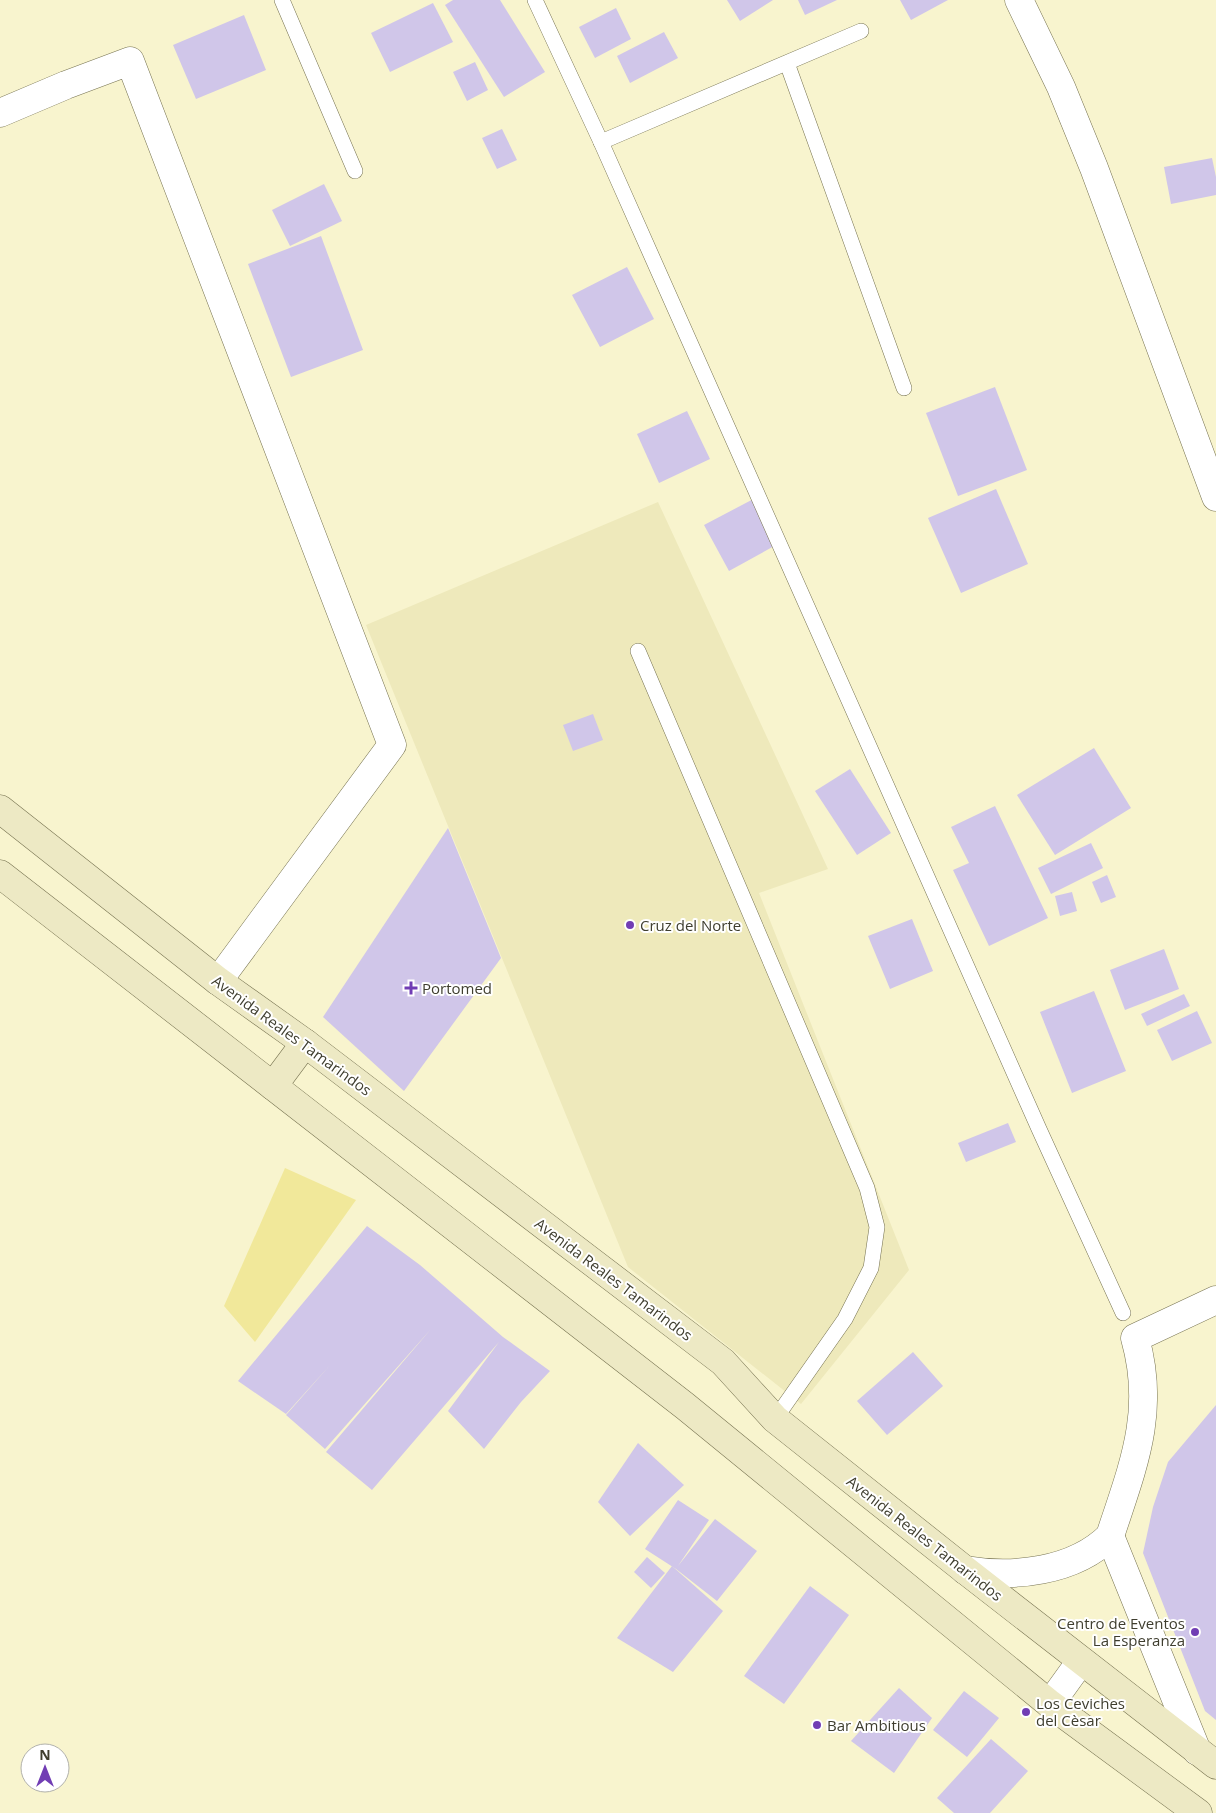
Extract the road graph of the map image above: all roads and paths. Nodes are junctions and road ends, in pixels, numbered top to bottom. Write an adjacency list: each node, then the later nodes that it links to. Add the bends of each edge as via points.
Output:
1 (282, 0): 8 (lane)
2 (535, 0): 7 (lane)
3 (1019, 0): 10 (street, via 1061,87 1088,153)
4 (861, 31): 5 (lane)
5 (787, 63): 7 (lane); 9 (lane)
6 (0, 113): 14 (street, via 130,61 392,745)
7 (601, 142): 18 (lane)
8 (355, 171)
9 (904, 388)
10 (1216, 497)
11 (638, 652): 19 (lane, via 867,1188 877,1226 870,1268 845,1319)
12 (0, 809): 14 (main road, Avenida Reales Tamarindos)
13 (0, 874): 16 (main road)
14 (218, 981): 15 (main road, Avenida Reales Tamarindos)
15 (305, 1042): 16 (main road); 19 (main road, Avenida Reales Tamarindos, via 723,1362)
16 (273, 1086): 23 (main road, via 685,1406)
17 (1216, 1300): 20 (street, via 1135,1338 1142,1361 1142,1424 1135,1459)
18 (1123, 1312)
19 (775, 1419): 21 (main road, Avenida Reales Tamarindos)
20 (1110, 1536): 21 (street, via 1088,1553 1049,1568 1000,1573); 24 (street)
21 (966, 1570): 22 (main road, Avenida Reales Tamarindos)
22 (1081, 1661): 23 (street); 24 (main road, Avenida Reales Tamarindos)
23 (1050, 1704): 25 (main road)
24 (1206, 1758)
25 (1198, 1813)

